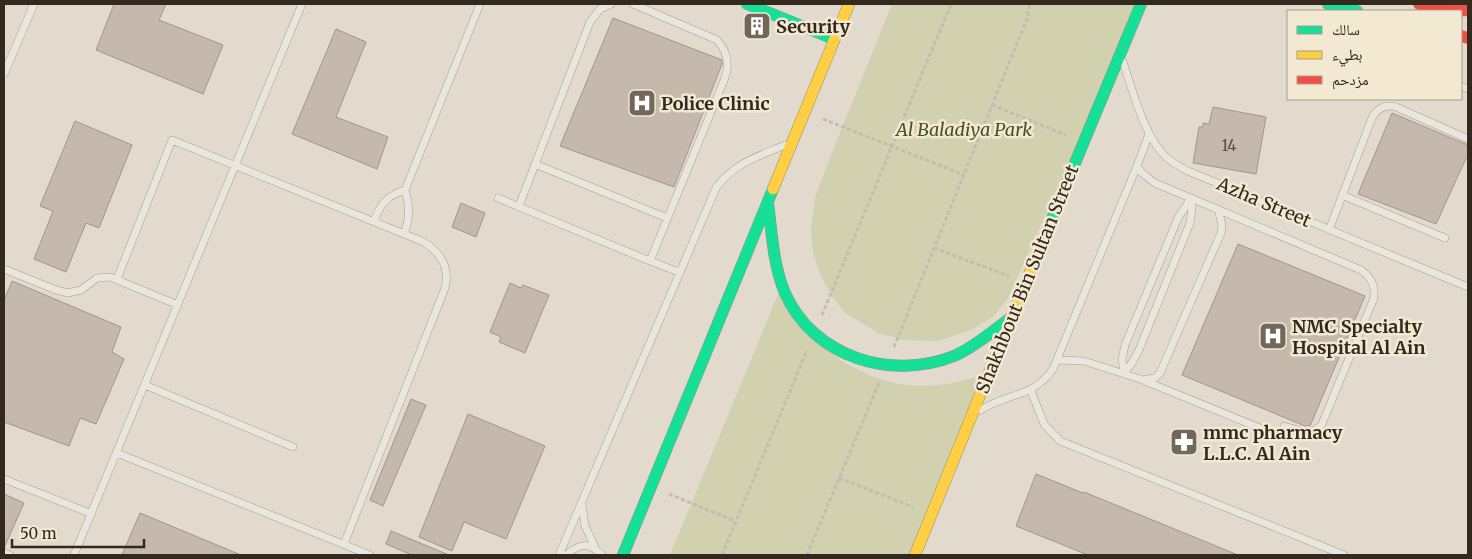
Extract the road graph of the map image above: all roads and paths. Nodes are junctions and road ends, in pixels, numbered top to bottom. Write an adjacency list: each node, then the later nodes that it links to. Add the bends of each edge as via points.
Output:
1 (34, 4): 17 (lane)
2 (302, 4): 26 (lane)
3 (480, 4): 29 (lane)
4 (611, 4): 25 (lane, via 600,9 590,22)
5 (632, 4): 36 (lane, via 711,36 721,45 727,58 727,72)
6 (747, 4): 15 (main road)
7 (849, 4): 15 (main road)
8 (951, 4): 24 (path)
9 (1030, 4): 18 (path)
10 (1328, 4): 13 (main road)
11 (1419, 4): 14 (main road)
12 (1142, 6): 16 (main road, Shakhbout Bin Sultan Street)
13 (1350, 9)
14 (1449, 10)
15 (834, 40): 19 (main road)
16 (1120, 54): 20 (lane, Azha Street); 23 (main road, Shakhbout Bin Sultan Street)
17 (4, 74)
18 (992, 105): 23 (path); 28 (path)
19 (806, 112): 22 (main road); 24 (path)
20 (1149, 134): 27 (lane); 38 (lane, Azha Street, via 1165,156 1188,171)
21 (1468, 138): 30 (lane, via 1391,106 1382,108 1372,118)
22 (792, 142): 33 (main road); 44 (lane, via 740,164 722,179)
23 (1083, 142): 46 (main road, Shakhbout Bin Sultan Street)
24 (891, 146): 28 (path); 50 (path)
25 (535, 164): 34 (lane); 36 (lane)
26 (235, 165): 37 (lane); 45 (lane, via 172,140); 48 (lane)
27 (1137, 166): 32 (lane, via 1155,183); 51 (lane)
28 (964, 175): 41 (path)
29 (405, 190): 37 (lane, via 385,201); 39 (lane, via 409,207)
30 (1342, 195): 38 (lane); 40 (lane)
31 (498, 198): 34 (lane)
32 (1191, 198): 35 (lane); 53 (lane, via 1190,223 1139,350); 53 (lane, via 1178,218 1125,346)
33 (768, 202): 50 (main road, via 779,275 787,297); 64 (main road)
34 (519, 206): 42 (lane)
35 (1218, 209): 54 (lane, via 1221,233 1163,368 1155,378); 58 (lane, via 1361,270 1374,285 1374,298 1322,424 1310,432)
36 (667, 218): 42 (lane)
37 (374, 222): 39 (lane)
38 (1329, 230): 47 (lane, Azha Street)
39 (404, 234): 69 (lane, via 424,242 438,253 448,279)
40 (1445, 238)
41 (934, 248): 46 (path); 52 (path)
42 (650, 261): 44 (lane)
43 (4, 269): 45 (lane, via 68,293 81,290 97,278)
44 (679, 272): 65 (lane)
45 (117, 279): 48 (lane)
46 (1026, 282): 49 (main road, Shakhbout Bin Sultan Street)
47 (1468, 287)
48 (178, 306): 55 (lane)
49 (1011, 318): 52 (main road, via 973,346 953,356 931,364); 57 (main road, Shakhbout Bin Sultan Street)
50 (814, 333): 52 (main road, via 847,355); 68 (path)
51 (1058, 360): 53 (lane, via 1084,360); 56 (lane, via 1047,378)
52 (886, 366): 62 (path)
53 (1124, 373): 54 (lane)
54 (1143, 380): 59 (lane)
55 (145, 385): 60 (lane); 61 (lane)
56 (1031, 391): 57 (lane, via 993,403); 82 (lane, via 1044,424 1060,441)
57 (969, 420): 67 (main road, Shakhbout Bin Sultan Street)
58 (1284, 426)
59 (1282, 437)
60 (293, 447)
61 (117, 453): 66 (lane); 69 (lane)
62 (839, 478): 67 (path); 80 (path)
63 (4, 479): 66 (lane)
64 (651, 486): 68 (path); 78 (main road)
65 (582, 502): 70 (lane, via 585,526); 75 (lane)
66 (92, 514): 73 (lane)
67 (931, 514): 81 (main road, Shakhbout Bin Sultan Street)
68 (736, 521): 79 (path)
69 (344, 544): 74 (lane)
70 (595, 547): 76 (lane, via 576,547); 77 (lane)
71 (4, 552): 72 (lane)
72 (10, 555)
73 (74, 555)
74 (370, 555)
75 (559, 555)
76 (566, 555)
77 (602, 555)
78 (623, 555)
79 (722, 555)
80 (807, 555)
81 (915, 555)
82 (1344, 555)

